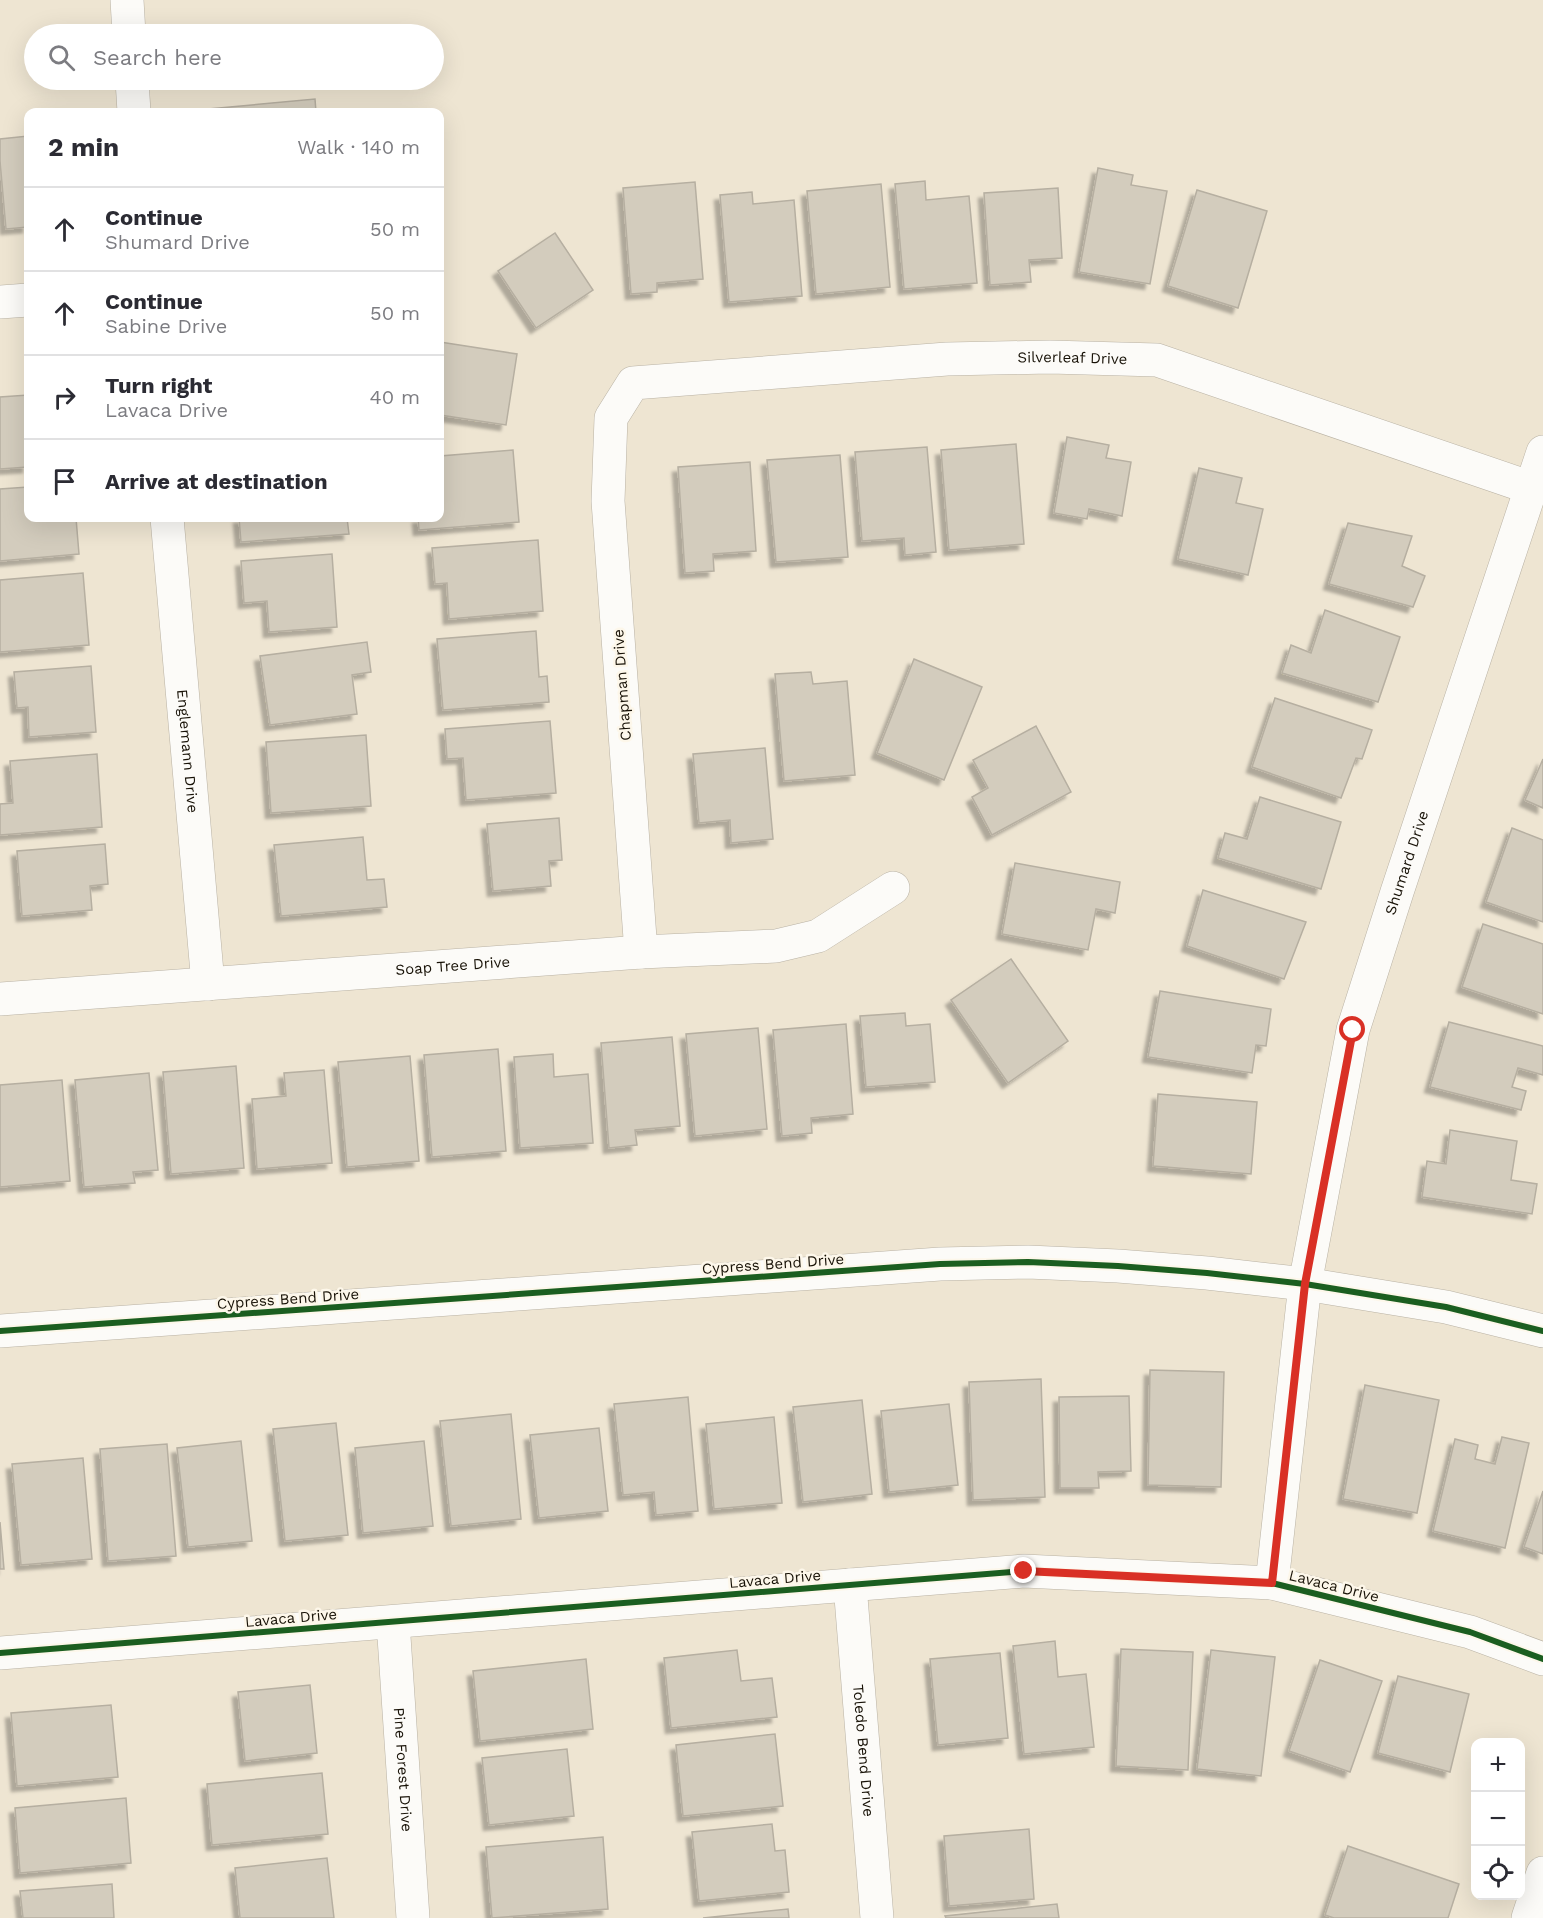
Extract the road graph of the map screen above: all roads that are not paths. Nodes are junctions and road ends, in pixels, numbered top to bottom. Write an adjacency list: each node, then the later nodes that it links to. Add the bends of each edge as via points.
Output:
1 (127, 0): 2 (street)
2 (128, 24)
3 (133, 90): 4 (street)
4 (134, 108)
5 (24, 300): 6 (street)
6 (0, 302)
7 (611, 418): 9 (street, Silverleaf Drive, via 633,383 947,359 1157,360); 12 (street, Chapman Drive, via 608,501)
8 (1543, 452): 9 (street, Shumard Drive)
9 (1531, 488): 15 (street, Shumard Drive, via 1353,1030)
10 (166, 522): 13 (street, Englemann Drive)
11 (893, 888): 12 (street, Soap Tree Drive, via 818,936 776,946)
12 (641, 952): 13 (street, Soap Tree Drive)
13 (208, 984): 14 (street, Soap Tree Drive)
14 (0, 999)
15 (1305, 1284): 16 (street, Cypress Bend Drive, via 1118,1266 940,1264); 17 (street, Cypress Bend Drive, via 1446,1307); 18 (street, Shumard Drive)
16 (0, 1331)
17 (1543, 1331)
18 (1272, 1583): 19 (street, Lavaca Drive, via 1024,1571); 22 (street, Lavaca Drive, via 1470,1632)
19 (850, 1585): 20 (street, Lavaca Drive); 25 (street, Toledo Bend Drive)
20 (393, 1622): 21 (street, Lavaca Drive); 24 (street, Pine Forest Drive)
21 (0, 1653)
22 (1543, 1659)
23 (1543, 1873): 26 (street)
24 (413, 1918)
25 (877, 1918)
26 (1528, 1918)

